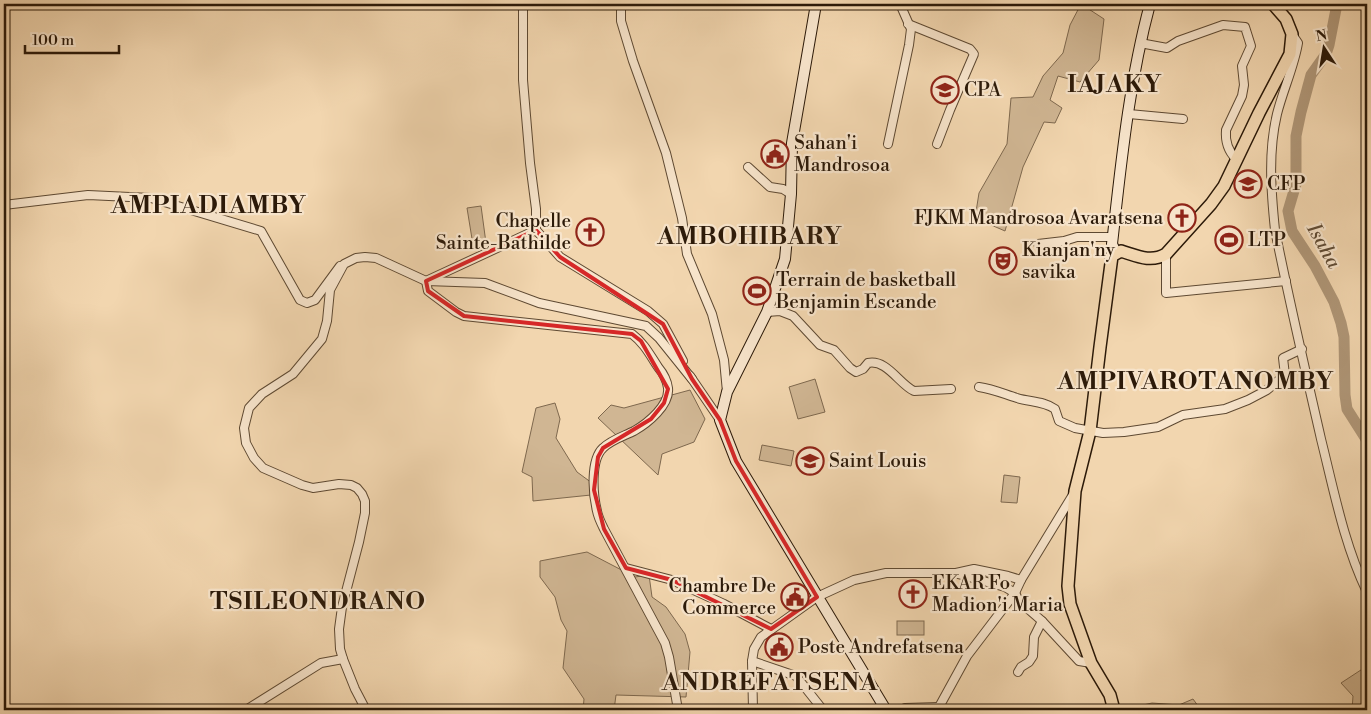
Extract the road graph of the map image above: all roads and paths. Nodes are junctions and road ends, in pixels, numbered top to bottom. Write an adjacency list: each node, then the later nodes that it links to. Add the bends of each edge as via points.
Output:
1 (523, 4): 18 (street, via 523,80)
2 (621, 4): 31 (street, via 621,21 633,61 666,153 687,254 712,314 724,360)
3 (816, 4): 16 (street, via 792,143)
4 (900, 4): 7 (street)
5 (1150, 4): 9 (street)
6 (1273, 4): 8 (main road, via 1286,19)
7 (908, 24): 12 (street, via 911,29 910,45); 13 (street, via 970,49 974,54)
8 (1292, 34): 14 (main road, via 1290,54); 25 (street, via 1298,43 1295,61 1277,113 1271,144 1275,230)
9 (1140, 43): 10 (street); 14 (street, via 1167,48 1223,25 1245,27 1251,46 1242,66 1244,86 1226,130 1229,153)
10 (1129, 114): 11 (street); 19 (street)
11 (1183, 119)
12 (888, 144)
13 (937, 144)
14 (1236, 159): 22 (main road, via 1212,204)
15 (748, 167): 16 (street, via 770,187)
16 (791, 194): 26 (street, via 784,259)
17 (4, 205): 23 (street, via 88,195 151,198 261,231 300,300 307,303 315,300 338,267)
18 (536, 230): 24 (street); 28 (street, via 560,256 648,311 663,324)
19 (1113, 237): 20 (street, via 1077,237); 21 (street)
20 (1038, 244)
21 (1116, 253): 22 (main road, via 1150,259); 33 (main road, via 1112,256)
22 (1166, 254): 25 (street, via 1166,293)
23 (344, 264): 24 (street, via 356,258 376,258); 43 (street, via 330,290 322,339 293,374 262,394 249,408 244,428 246,443 263,468 313,488 350,485 362,494 365,513 339,629)
24 (426, 281): 28 (street, via 485,283 538,302 646,326); 35 (street, via 428,291 464,316 632,334 642,341 664,376 668,389 664,403 650,419 603,448 594,473 597,512)
25 (1286, 281): 27 (street)
26 (767, 312): 30 (street, via 780,311 793,316 820,345 834,350 856,372 873,362 887,368 914,391); 31 (street)
27 (1302, 349): 33 (street, via 1283,358 1285,375 1267,390 1225,409 1183,415 1158,427 1103,433); 38 (street, via 1342,524)
28 (692, 379): 32 (street)
29 (979, 386): 33 (street, via 1049,404 1055,409 1058,421)
30 (952, 389)
31 (726, 392): 32 (street)
32 (720, 420): 40 (street, via 736,461)
33 (1090, 431): 34 (main road)
34 (1075, 491): 37 (street); 45 (main road, via 1068,586 1070,604)
35 (626, 568): 42 (street, via 672,580); 50 (street, via 665,643)
36 (956, 573): 37 (street, via 974,568); 39 (street); 40 (street, via 869,575)
37 (1021, 580): 39 (street)
38 (1367, 592)
39 (1015, 593): 41 (street, via 1019,601); 47 (street, via 968,656)
40 (817, 597): 42 (street); 53 (street)
41 (1042, 621): 45 (street, via 1079,661); 46 (street, via 1034,637 1033,656)
42 (771, 629): 44 (street, via 761,637)
43 (343, 659): 48 (street, via 321,663); 49 (street)
44 (752, 661): 51 (street); 52 (street, via 796,676)
45 (1091, 663): 55 (main road, via 1110,694)
46 (1018, 672)
47 (939, 709): 54 (street)
48 (246, 710)
49 (366, 710)
50 (678, 710)
51 (753, 710)
52 (823, 710)
53 (886, 710)
54 (902, 710)
55 (1114, 710)

